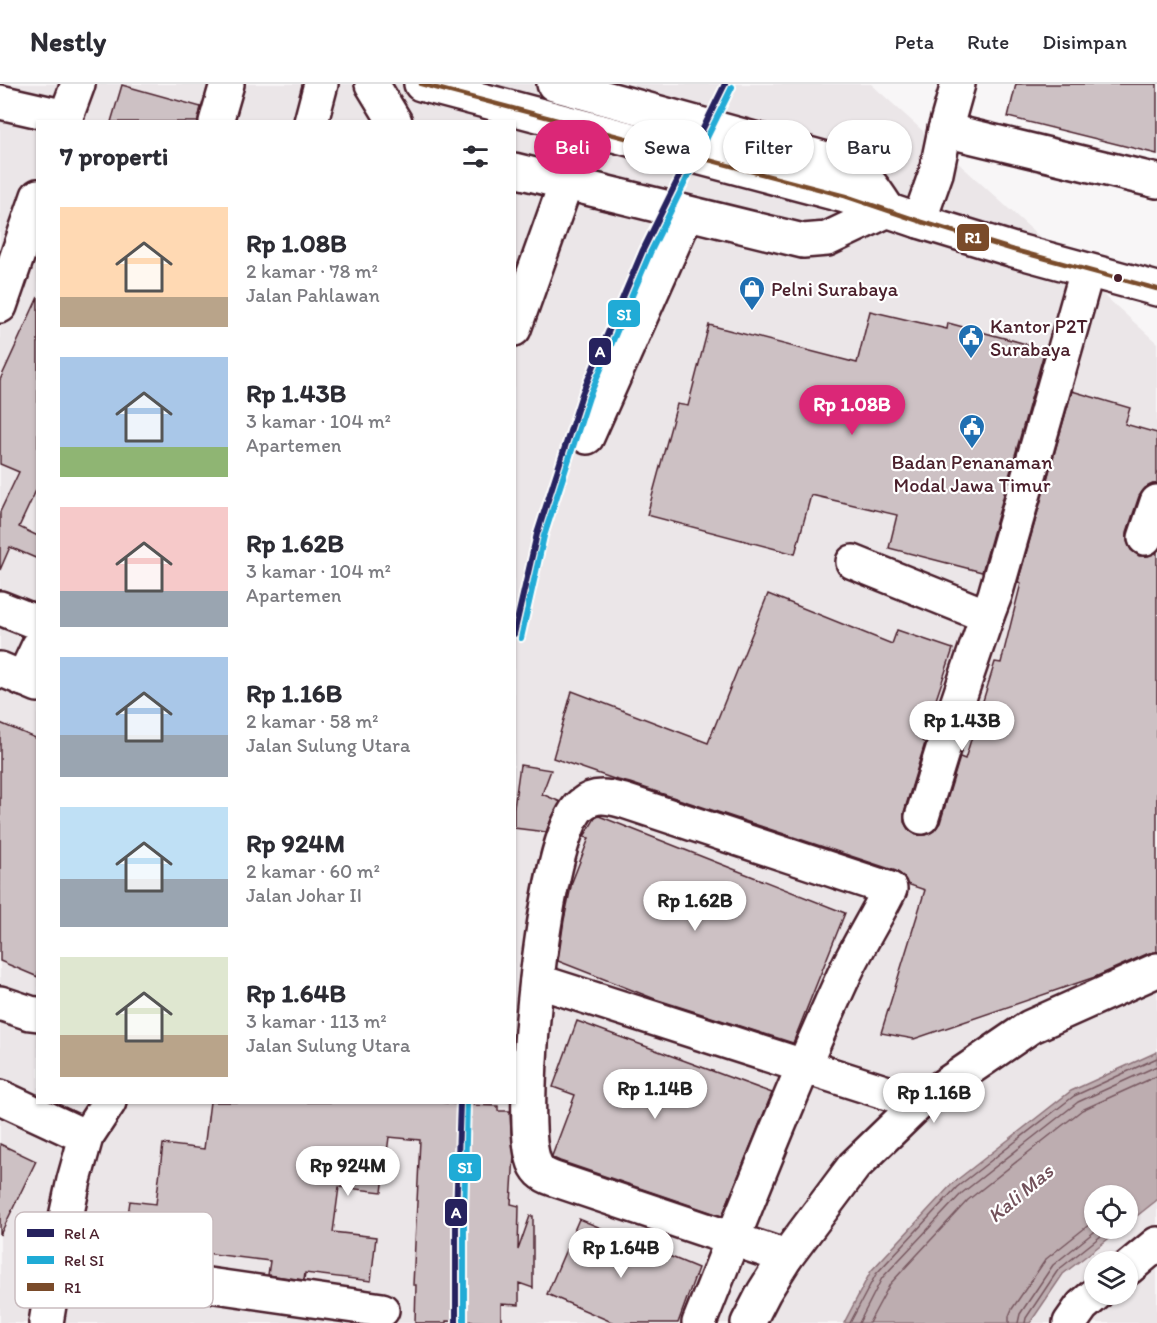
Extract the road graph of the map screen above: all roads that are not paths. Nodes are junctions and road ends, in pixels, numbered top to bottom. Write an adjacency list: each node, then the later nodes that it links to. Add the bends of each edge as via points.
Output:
1 (78, 84): 9 (main road)
2 (227, 84): 10 (main road)
3 (321, 84): 11 (main road)
4 (372, 84): 12 (main road)
5 (422, 84): 18 (main road)
6 (554, 84): 18 (main road, via 841,163 872,185)
7 (958, 84): 13 (main road)
8 (0, 102): 9 (main road)
9 (65, 119)
10 (217, 120)
11 (312, 120)
12 (394, 120)
13 (945, 130): 15 (main road); 20 (main road, via 936,173)
14 (516, 170): 16 (main road)
15 (1157, 181)
16 (566, 183): 19 (main road); 24 (main road)
17 (36, 202): 23 (main road)
18 (888, 210): 19 (main road, via 826,238 803,241); 20 (main road)
19 (687, 213): 25 (main road)
20 (919, 221): 21 (main road)
21 (1087, 271): 22 (main road); 30 (main road)
22 (1155, 289)
23 (0, 306)
24 (516, 323)
25 (587, 437)
26 (1157, 502): 27 (main road)
27 (1145, 538)
28 (853, 562): 30 (main road)
29 (0, 608): 31 (main road)
30 (987, 616): 34 (main road)
31 (36, 622)
32 (36, 650): 33 (main road)
33 (20, 678)
34 (922, 817)
35 (1157, 970): 41 (main road, via 1030,1027)
36 (537, 981): 39 (main road); 39 (main road, via 547,908 572,817 593,798 606,796 624,801 890,889); 45 (main road, via 529,1072 530,1146 537,1170)
37 (0, 1003): 38 (main road)
38 (36, 1014)
39 (803, 1066): 41 (main road); 45 (main road)
40 (0, 1097): 43 (main road)
41 (919, 1103): 47 (main road, via 854,1166)
42 (108, 1104): 43 (main road)
43 (86, 1137): 44 (main road)
44 (67, 1212)
45 (733, 1239): 47 (main road); 54 (main road)
46 (1157, 1244): 48 (main road)
47 (786, 1257): 55 (main road)
48 (1138, 1260)
49 (213, 1286): 52 (main road)
50 (1084, 1304): 56 (main road)
51 (48, 1308): 53 (main road)
52 (382, 1310)
53 (46, 1323)
54 (699, 1323)
55 (748, 1323)
56 (1070, 1323)

